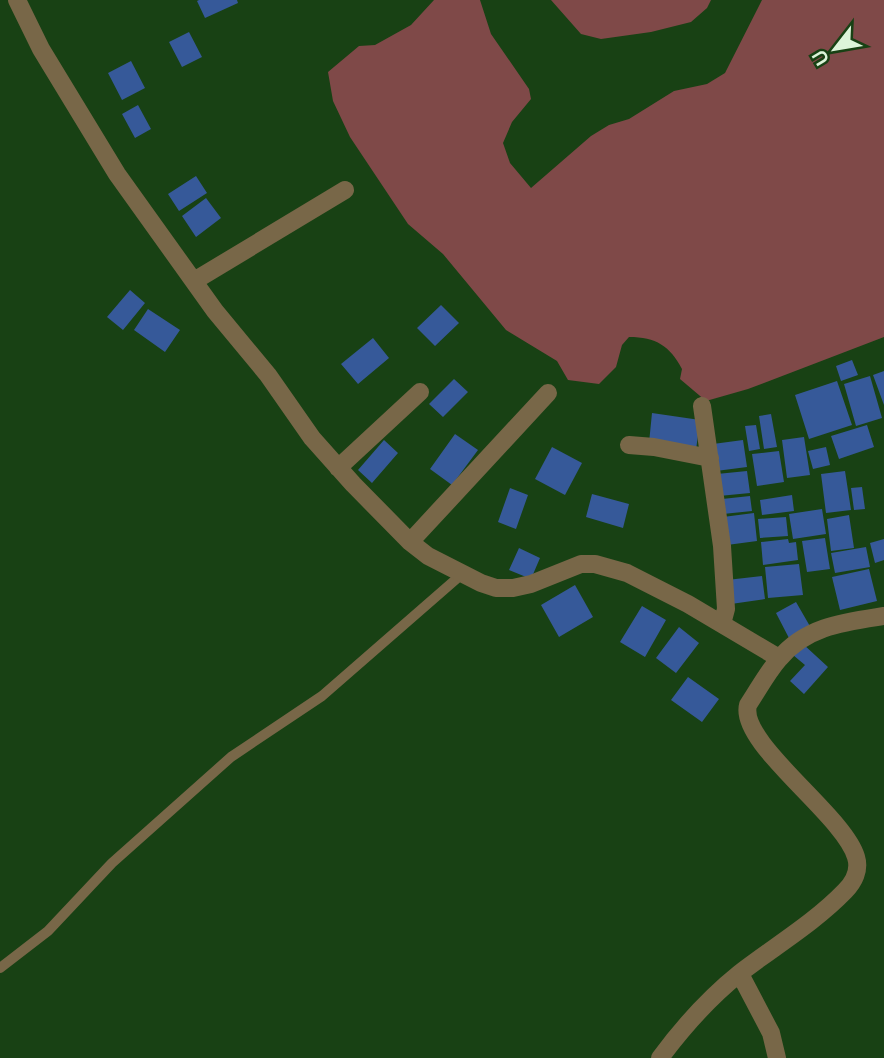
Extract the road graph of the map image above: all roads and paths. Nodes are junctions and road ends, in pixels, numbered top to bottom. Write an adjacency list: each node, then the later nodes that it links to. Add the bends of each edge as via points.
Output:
1 (17, 0): 3 (street, via 41,49 117,174)
2 (345, 190): 3 (street)
3 (194, 281): 9 (street)
4 (420, 392): 9 (street)
5 (548, 393): 10 (street)
6 (702, 406): 8 (street)
7 (629, 445): 8 (street)
8 (710, 458): 13 (street, via 722,546 726,609)
9 (338, 468): 10 (street)
10 (410, 541): 11 (street)
11 (462, 574): 13 (street, via 496,588 513,588 569,567 595,564 627,573); 15 (lane, via 322,695 231,758 112,863 48,931)
12 (884, 615): 14 (street, via 812,632)
13 (722, 624): 14 (street)
14 (779, 658): 16 (street, via 748,705 746,717 803,790 842,830 858,869 846,890)
15 (0, 968)
16 (740, 974): 17 (street, via 711,999); 18 (street, via 771,1033)
17 (660, 1058)
18 (777, 1058)

